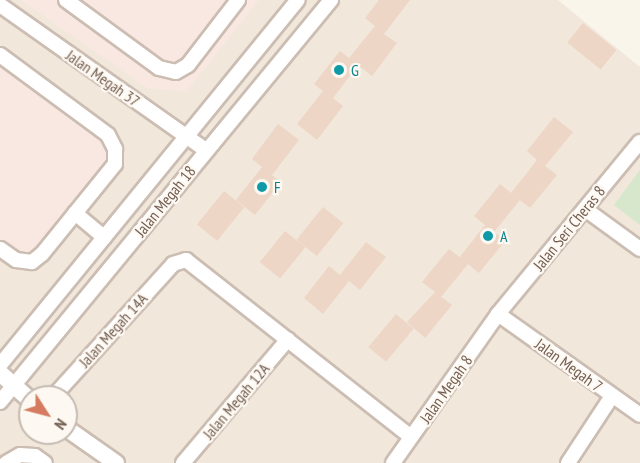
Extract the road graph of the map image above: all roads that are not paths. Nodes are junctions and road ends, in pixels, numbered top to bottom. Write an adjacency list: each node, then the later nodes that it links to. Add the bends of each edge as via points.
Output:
1 (66, 0): 2 (street, via 159,68 176,72 188,65)
2 (238, 0)
3 (298, 0): 7 (street, Jalan Megah 18)
4 (331, 0): 9 (street, Jalan Megah 18)
5 (0, 6): 7 (street, Jalan Megah 37)
6 (0, 55): 11 (street, via 108,135 115,149 115,164)
7 (186, 136): 9 (street, Jalan Megah 37); 12 (street, Jalan Megah 18)
8 (640, 142): 10 (street, Jalan Seri Cheras 8)
9 (207, 151): 20 (street, Jalan Megah 18)
10 (585, 209): 14 (street); 15 (street, Jalan Seri Cheras 8)
11 (75, 213): 12 (street); 13 (street, via 32,262 16,260)
12 (104, 237): 17 (street, Jalan Megah 18)
13 (0, 249)
14 (640, 249)
15 (498, 314): 22 (street, Jalan Megah 7); 26 (street, Jalan Megah 8)
16 (288, 339): 19 (street, Jalan Megah 14A, via 197,264 186,260 173,264); 26 (street); 30 (street, Jalan Megah 12A)
17 (0, 365)
18 (0, 374): 20 (street)
19 (64, 385)
20 (13, 386): 21 (street); 23 (street, Jalan Megah 18)
21 (18, 390)
22 (612, 396): 24 (street, Jalan Megah 7); 32 (street)
23 (0, 402)
24 (640, 415)
25 (78, 436): 29 (street)
26 (411, 437): 31 (street, Jalan Megah 8)
27 (6, 463): 28 (street, via 20,454)
28 (45, 463)
29 (116, 463)
30 (183, 463)
31 (393, 463)
32 (568, 463)

